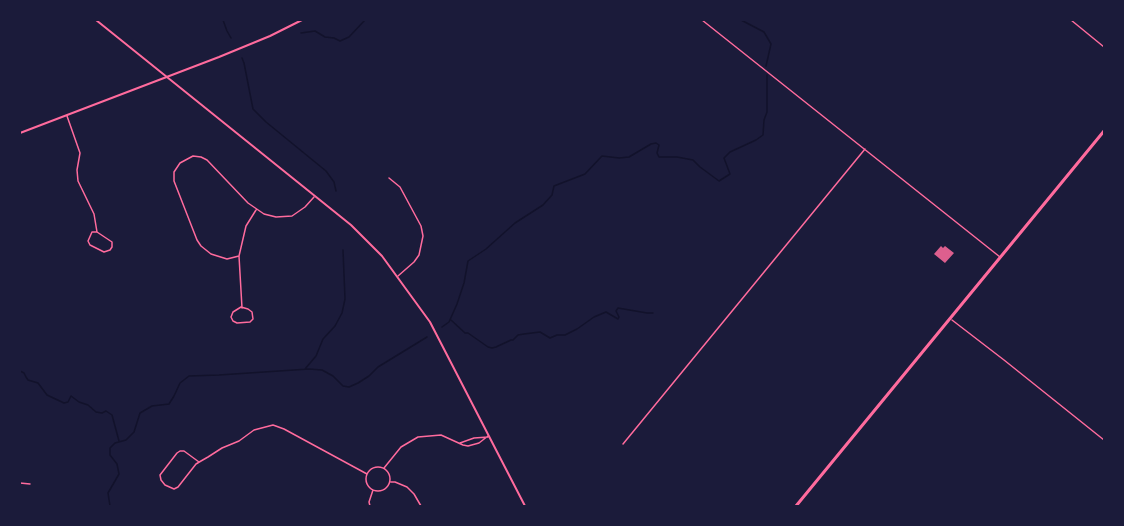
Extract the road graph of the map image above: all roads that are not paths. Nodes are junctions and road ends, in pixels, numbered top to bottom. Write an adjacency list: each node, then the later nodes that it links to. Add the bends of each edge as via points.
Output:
1 (96, 20): 6 (street)
2 (302, 20): 6 (street)
3 (702, 20): 10 (street)
4 (1071, 20): 5 (street)
5 (1104, 47)
6 (166, 76): 7 (street); 12 (street)
7 (67, 114): 9 (street); 14 (street, via 80,153 78,181 94,214)
8 (1104, 131): 16 (main road)
9 (20, 133)
10 (865, 149): 16 (street); 23 (street)
11 (389, 178): 17 (street, via 400,187 423,236 419,255)
12 (315, 195): 13 (street, via 292,216 276,217); 17 (street, via 357,231)
13 (256, 210): 15 (street, via 246,226); 15 (street, via 201,157 193,156 180,163 174,172 174,181 201,246 227,259)
14 (97, 232): 14 (street, via 112,242 110,250 104,252 90,245 88,237)
15 (239, 256): 18 (street)
16 (1001, 257): 19 (main road)
17 (397, 276): 20 (street, via 430,322)
18 (242, 308): 18 (street, via 233,312 233,321 247,323 253,319 252,312)
19 (951, 319): 21 (street); 34 (main road)
20 (488, 436): 22 (street); 22 (street, via 468,446); 33 (street)
21 (1104, 440)
22 (459, 443): 25 (street, via 441,435 418,437 401,447)
23 (623, 444)
24 (199, 462): 24 (street, via 180,451 160,475 161,480 174,489); 26 (street, via 254,430 273,425)
25 (384, 468): 26 (street, via 373,468); 27 (street, via 390,474)
26 (367, 474): 30 (street)
27 (390, 482): 30 (street, via 384,490); 32 (street, via 407,487)
28 (20, 483): 29 (street)
29 (30, 484)
30 (373, 490): 31 (street)
31 (370, 507)
32 (421, 507)
33 (525, 507)
34 (796, 507)

